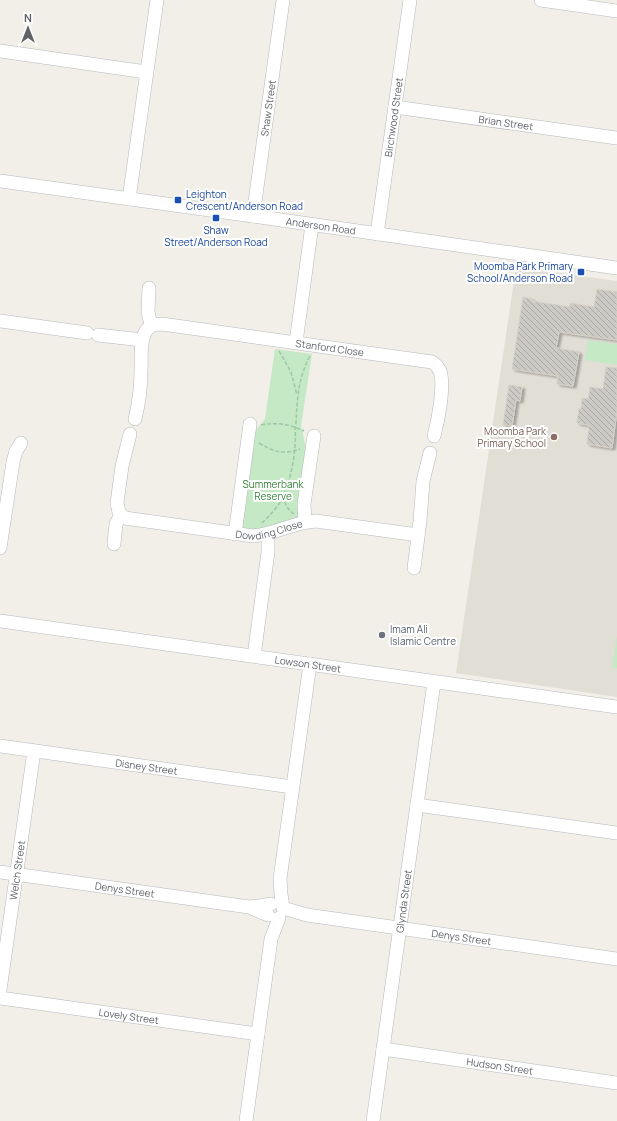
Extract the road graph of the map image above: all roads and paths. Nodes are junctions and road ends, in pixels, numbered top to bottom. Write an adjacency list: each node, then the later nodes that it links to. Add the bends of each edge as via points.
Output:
1 (156, 0): 7 (street)
2 (283, 0): 12 (street, Shaw Street)
3 (410, 0): 8 (street, Birchwood Street)
4 (541, 0): 5 (street)
5 (617, 11)
6 (0, 51): 7 (street)
7 (146, 72): 11 (street)
8 (395, 107): 9 (street, Brian Street); 14 (street, Birchwood Street)
9 (617, 138)
10 (0, 182): 11 (street, Anderson Road)
11 (129, 199): 12 (street, Anderson Road)
12 (253, 216): 13 (street, Anderson Road)
13 (312, 225): 14 (street, Anderson Road); 21 (street)
14 (377, 234): 15 (street, Anderson Road)
15 (617, 268)
16 (149, 288): 18 (street, via 148,312)
17 (0, 321): 19 (street)
18 (151, 325): 19 (street); 20 (street, Stanford Close, via 162,324)
19 (142, 340): 24 (street, via 140,385)
20 (277, 340): 21 (street, Stanford Close); 23 (path, via 277,349 291,372)
21 (296, 342): 22 (street, Stanford Close)
22 (312, 345): 23 (path); 28 (street, Stanford Close, via 432,362 440,370 441,376 441,396)
23 (297, 397): 25 (path)
24 (134, 419)
25 (295, 427): 26 (path, via 279,423); 30 (path); 31 (path)
26 (249, 430): 31 (path, via 256,441 271,450); 37 (street)
27 (130, 434): 34 (street, via 119,481 117,503)
28 (434, 436)
29 (21, 443): 40 (street, via 13,462)
30 (313, 443): 31 (path); 35 (street)
31 (295, 451): 33 (path)
32 (430, 453): 38 (street, via 423,481)
33 (283, 496): 35 (path, via 288,510); 36 (path)
34 (121, 515): 37 (street, Dowding Close, via 128,520); 39 (street, via 116,524)
35 (301, 519): 36 (street, Dowding Close); 38 (street, Dowding Close)
36 (264, 529): 37 (street, Dowding Close, via 254,536); 43 (street, via 268,552)
37 (235, 534)
38 (418, 535): 41 (street)
39 (114, 544)
40 (0, 548)
41 (414, 568)
42 (0, 620): 43 (street, Lowson Street)
43 (254, 656): 44 (street, Lowson Street)
44 (310, 664): 45 (street, Lowson Street); 49 (street)
45 (434, 682): 46 (street, Lowson Street); 50 (street, Glynda Street)
46 (617, 707)
47 (0, 746): 48 (street, Disney Street)
48 (34, 751): 49 (street, Disney Street); 53 (street, Welch Street)
49 (292, 787): 54 (street, via 280,879 281,894)
50 (417, 805): 51 (street); 55 (street, Glynda Street)
51 (617, 833)
52 (0, 872): 53 (street, Denys Street)
53 (16, 875): 54 (street, Denys Street); 57 (street, Welch Street)
54 (276, 911): 55 (street, Denys Street); 59 (street)
55 (399, 928): 56 (street, Denys Street); 60 (street, Glynda Street)
56 (617, 959)
57 (0, 990)
58 (0, 998): 59 (street, Lovely Street)
59 (258, 1034): 62 (street)
60 (382, 1049): 61 (street, Hudson Street); 63 (street, Glynda Street)
61 (617, 1083)
62 (246, 1121)
63 (372, 1121)

